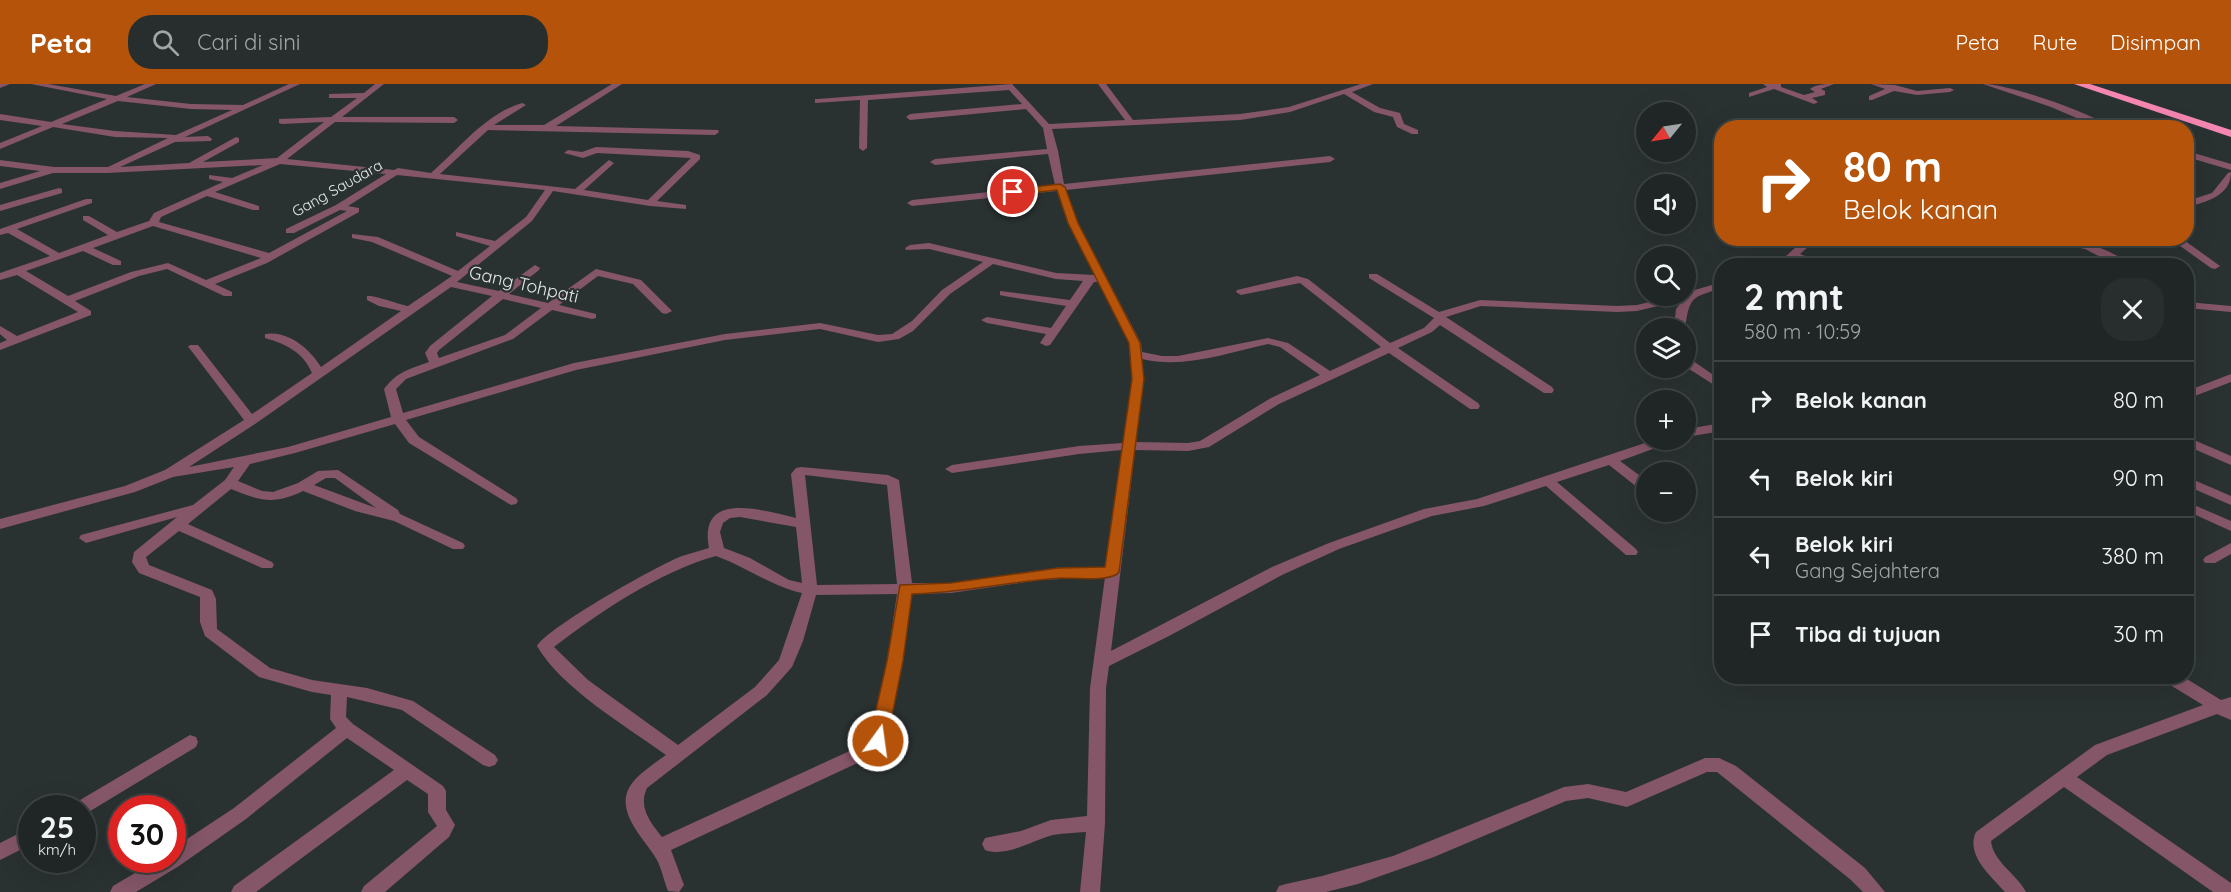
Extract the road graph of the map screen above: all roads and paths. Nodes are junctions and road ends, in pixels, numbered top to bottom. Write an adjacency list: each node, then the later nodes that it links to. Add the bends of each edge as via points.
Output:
1 (6, 84): 16 (street)
2 (35, 84): 24 (street)
3 (153, 84): 24 (street)
4 (267, 84): 14 (street)
5 (380, 84): 21 (street)
6 (618, 84): 44 (street)
7 (1102, 84): 41 (street)
8 (1369, 84): 20 (street)
9 (1825, 84): 25 (street, via 1814,89 1822,93)
10 (1875, 84): 18 (street)
11 (1903, 84): 18 (street)
12 (1987, 84): 37 (street)
13 (2079, 84): 38 (highway)
14 (295, 85): 32 (street)
15 (1773, 85): 22 (street); 25 (street)
16 (0, 86)
17 (1010, 86): 27 (street); 31 (street)
18 (1894, 88): 19 (street, via 1917,93); 26 (street)
19 (1950, 90)
20 (1346, 92): 41 (street, via 1290,109 1240,117); 47 (street, via 1377,110 1397,116 1400,125)
21 (366, 95): 23 (street); 35 (street)
22 (1752, 95)
23 (332, 96)
24 (118, 98): 32 (street, via 203,108); 42 (street)
25 (1803, 98): 29 (street)
26 (1872, 98)
27 (864, 99): 28 (street); 54 (street)
28 (818, 101)
29 (1814, 102)
30 (522, 105): 43 (street, via 507,111)
31 (1030, 106): 34 (street); 45 (street)
32 (243, 108): 49 (street)
33 (0, 117): 42 (street)
34 (910, 117)
35 (336, 120): 36 (street); 39 (street); 59 (street)
36 (454, 120)
37 (2090, 120)
38 (2188, 120)
39 (282, 121)
40 (2194, 122): 48 (highway)
41 (1131, 123): 45 (street)
42 (52, 125): 49 (street, via 130,136); 53 (street)
43 (488, 128): 44 (street); 68 (street)
44 (546, 128): 46 (street)
45 (1047, 128): 55 (street)
46 (715, 132)
47 (1415, 132)
48 (2231, 134)
49 (181, 135): 52 (street)
50 (208, 139): 52 (street)
51 (236, 140): 63 (street)
52 (169, 141): 66 (street)
53 (0, 146)
54 (864, 148)
55 (1054, 152): 60 (street); 73 (street)
56 (568, 153): 80 (street, via 596,150 695,155 695,161)
57 (2194, 156): 64 (street)
58 (1330, 159): 73 (street)
59 (279, 161): 63 (street); 67 (street); 70 (street)
60 (935, 162)
61 (0, 163): 65 (street)
62 (609, 163): 76 (street)
63 (189, 166): 66 (street)
64 (2231, 167)
65 (54, 170): 66 (street); 72 (street)
66 (107, 170)
67 (398, 171): 68 (street); 82 (street, Gang Saudara)
68 (434, 175): 74 (street)
69 (212, 177): 70 (street)
70 (233, 181): 77 (street)
71 (2226, 181): 79 (street, via 2210,198)
72 (0, 186)
73 (1060, 187): 81 (street); 113 (street)
74 (551, 188): 76 (street); 93 (street, via 529,219)
75 (59, 191): 84 (street)
76 (577, 192): 80 (street)
77 (208, 193): 85 (street); 87 (street, via 162,213)
78 (89, 201): 88 (street)
79 (2194, 202)
80 (650, 203): 83 (street)
81 (912, 203)
82 (339, 207): 89 (street, Gang Saudara); 101 (street, via 356,211)
83 (683, 207)
84 (0, 208)
85 (256, 208)
86 (86, 218): 91 (street)
87 (153, 223): 91 (street); 101 (street)
88 (5, 230): 99 (street)
89 (290, 231)
90 (460, 234): 93 (street)
91 (115, 236): 97 (street)
92 (356, 236): 110 (street, via 374,238)
93 (499, 245): 110 (street)
94 (1805, 246): 100 (street)
95 (2088, 246): 104 (street)
96 (2185, 246): 107 (street)
97 (83, 247): 99 (street); 106 (street)
98 (910, 248): 105 (street, via 929,246)
99 (57, 256): 109 (street)
100 (1794, 256): 102 (street); 103 (street)
101 (270, 257): 114 (street)
102 (1791, 258)
103 (1800, 258)
104 (2111, 258)
105 (990, 261): 113 (street, via 1056,276); 154 (street, via 944,293 909,329 893,338 821,326 718,339 590,363 482,391)
106 (117, 263)
107 (2214, 266)
108 (535, 268): 121 (street)
109 (17, 270): 112 (street); 123 (street)
110 (459, 275): 115 (street)
111 (1373, 276): 134 (street)
112 (0, 277)
113 (1096, 279): 125 (street); 144 (street, via 1135,343)
114 (207, 283): 120 (street); 123 (street, via 174,268 161,267)
115 (449, 283): 121 (street, Gang Tohpati); 131 (street)
116 (1714, 287): 119 (street)
117 (1241, 292): 143 (street, via 1300,279)
118 (1004, 293): 125 (street)
119 (1696, 293)
120 (228, 294)
121 (502, 296): 129 (street, Gang Tohpati); 145 (street, via 434,348 431,353)
122 (371, 298): 131 (street)
123 (68, 300): 139 (street, via 87,313)
124 (2194, 302): 128 (street)
125 (1073, 304): 137 (street)
126 (1645, 306): 134 (street, via 1617,309 1480,303)
127 (2194, 306): 128 (street)
128 (2200, 306): 130 (street)
129 (550, 308): 132 (street, via 591,273 599,271 638,282); 133 (street, Gang Tohpati); 145 (street, via 509,337)
130 (2231, 309)
131 (409, 310): 147 (street)
132 (666, 311)
133 (592, 316)
134 (1439, 318): 143 (street, via 1428,330); 151 (street)
135 (987, 320): 137 (street)
136 (0, 329): 139 (street)
137 (1053, 332): 140 (street)
138 (269, 336): 147 (street, via 289,342 311,356)
139 (16, 341): 141 (street)
140 (1046, 343)
141 (0, 347)
142 (195, 347): 155 (street)
143 (1388, 347): 148 (street); 153 (street)
144 (1136, 354): 148 (street, via 1178,360 1268,341 1284,345); 159 (street, via 1138,379)
145 (435, 363): 154 (street, via 394,382 390,389)
146 (1696, 367): 150 (street)
147 (318, 374): 155 (street)
148 (1329, 376): 159 (street, via 1275,401 1204,444)
149 (2231, 378): 152 (street)
150 (1714, 380)
151 (1548, 390)
152 (2194, 392)
153 (1474, 406)
154 (398, 419): 162 (street); 171 (street, via 421,446)
155 (251, 421): 165 (street)
156 (1714, 428): 157 (street)
157 (1696, 431)
158 (2194, 444): 163 (street)
159 (1130, 446): 164 (street); 187 (street)
160 (1638, 450): 161 (street)
161 (1611, 460): 166 (street); 167 (street)
162 (245, 461): 165 (street); 168 (street)
163 (2231, 461)
164 (952, 469)
165 (170, 473): 176 (street, via 130,489)
166 (1636, 479)
167 (1547, 480): 184 (street); 190 (street, via 1479,503 1429,512 1334,546 1277,571)
168 (230, 483): 170 (street, via 270,498); 173 (street)
169 (2194, 484): 172 (street)
170 (303, 486): 175 (street); 175 (street, via 323,474 339,474)
171 (511, 501)
172 (2231, 501)
173 (197, 507): 177 (street); 180 (street)
174 (2194, 509): 179 (street)
175 (399, 518): 181 (street)
176 (0, 524)
177 (176, 524): 186 (street); 192 (street, via 139,555 144,569 207,594 210,601 206,624 210,632 265,673)
178 (802, 524): 183 (street, via 731,511 714,526); 188 (street, via 797,479 801,471 888,479 894,483); 189 (street)
179 (2231, 526)
180 (86, 538)
181 (458, 546)
182 (2231, 548): 185 (street)
183 (717, 551): 189 (street, via 745,561 786,584); 196 (street, via 687,559 652,576 545,646 549,656 582,684)
184 (1631, 552)
185 (2210, 560)
186 (267, 565)
187 (1112, 572): 188 (street); 190 (street)
188 (905, 589): 189 (street); 204 (street, via 885,716 873,748)
189 (810, 590): 196 (street, via 786,663 761,691)
190 (1100, 663): 201 (street)
191 (2183, 684): 193 (street)
192 (339, 692): 194 (street, via 338,719); 197 (street, via 368,694 407,705)
193 (2227, 708): 199 (street, via 2101,750)
194 (346, 729): 198 (street); 205 (street, via 237,816)
195 (190, 742): 200 (street)
196 (681, 754): 204 (street, via 641,783 633,794 639,819)
197 (489, 760)
198 (407, 770): 210 (street); 211 (street, via 437,791 437,812 446,829)
199 (2064, 778): 215 (street, via 1982,838 1981,847 1988,860); 216 (street)
200 (96, 799)
201 (1096, 823): 203 (street, via 1051,828 1022,839); 212 (street)
202 (18, 842): 206 (street)
203 (991, 844)
204 (658, 847): 208 (street)
205 (186, 850)
206 (0, 852)
207 (150, 873): 209 (street)
208 (675, 885)
209 (120, 892)
210 (241, 892)
211 (371, 892)
212 (1090, 892)
213 (1286, 892): 214 (street, via 1323,886 1409,859 1564,794 1588,791 1627,800 1705,765 1719,765 1858,874)
214 (1875, 892)
215 (2016, 892)
216 (2228, 892)

